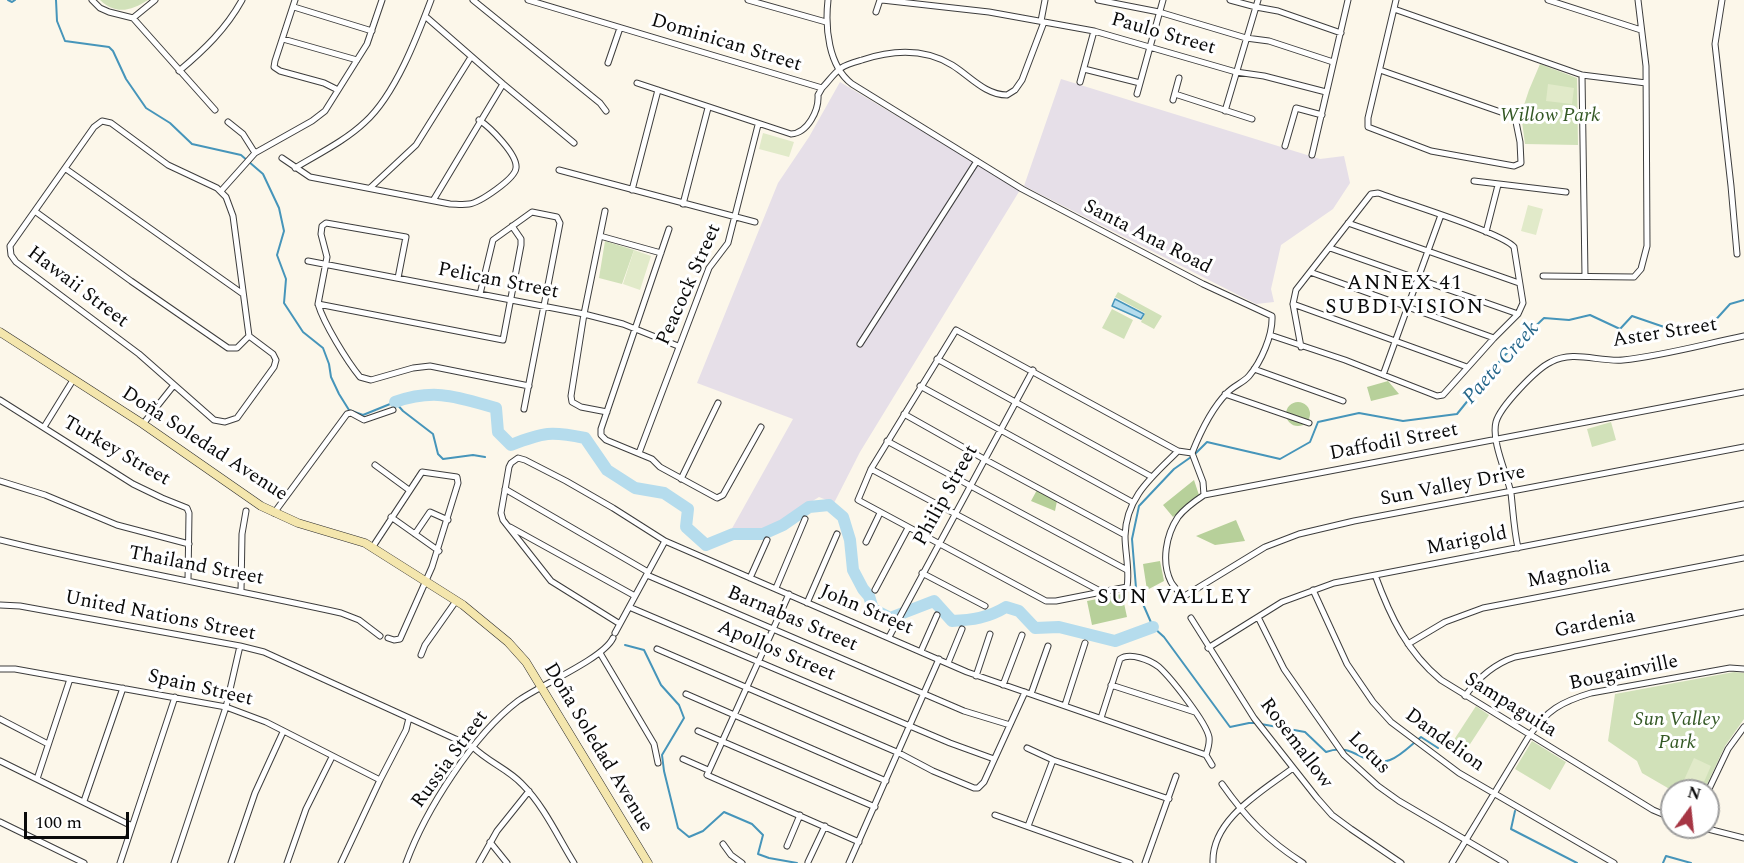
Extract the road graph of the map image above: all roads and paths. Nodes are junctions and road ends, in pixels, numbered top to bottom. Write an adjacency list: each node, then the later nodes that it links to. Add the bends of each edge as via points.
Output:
1 (92, 0): 28 (street, via 109,12)
2 (155, 0): 28 (street)
3 (242, 0): 46 (street, via 208,47)
4 (431, 0): 27 (street)
5 (473, 0): 62 (street)
6 (528, 0): 31 (street, Dominican Street)
7 (748, 0): 30 (street)
8 (828, 0): 30 (street)
9 (881, 0): 25 (street); 29 (street, Paulo Street)
10 (1045, 0): 29 (street)
11 (1098, 0): 26 (street)
12 (1163, 0): 26 (street)
13 (1230, 0): 23 (street)
14 (1258, 0): 23 (street)
15 (1341, 0): 21 (street)
16 (1396, 0): 24 (street)
17 (1548, 0): 32 (street)
18 (1638, 0): 32 (street)
19 (1722, 0): 99 (street, via 1715,44)
20 (379, 1): 33 (street)
21 (1348, 1): 35 (street)
22 (295, 3): 33 (street); 37 (street)
23 (1256, 8): 35 (street, via 1278,11); 36 (street)
24 (1394, 9): 45 (street); 48 (street)
25 (876, 12)
26 (1159, 12): 36 (street); 38 (street)
27 (425, 16): 39 (street); 75 (street, via 411,52 373,114 358,129)
28 (133, 18): 46 (street)
29 (1040, 21): 34 (street, Paulo Street); 43 (street, via 1042,29 1022,80 1007,95 990,93 948,63 919,53 886,53)
30 (826, 22): 43 (street)
31 (620, 28): 42 (street); 58 (street, Dominican Street)
32 (1641, 30): 53 (street)
33 (372, 31): 40 (street)
34 (1094, 31): 38 (street, Paulo Street); 44 (street)
35 (1341, 33): 41 (street)
36 (1246, 38): 41 (street, via 1269,40); 47 (street)
37 (283, 39): 40 (street); 55 (street, via 274,67)
38 (1150, 47): 47 (street, Paulo Street); 52 (street)
39 (471, 57): 54 (street); 80 (street, via 416,145)
40 (357, 60): 55 (street)
41 (1333, 62): 57 (street)
42 (608, 63)
43 (839, 69): 58 (street, Dominican Street); 74 (street, Santa Ana Road, via 852,84)
44 (1084, 69): 50 (street); 52 (street)
45 (1380, 70): 45 (street, via 1515,117 1521,163 1514,166 1431,151 1371,129 1367,124)
46 (179, 71): 61 (street)
47 (1236, 72): 57 (street, Paulo Street); 63 (street)
48 (1582, 75): 53 (street); 104 (street)
49 (1179, 78): 63 (street, via 1174,97)
50 (1080, 82)
51 (638, 83): 56 (street)
52 (1140, 83): 59 (street)
53 (1646, 83): 104 (street, via 1647,246 1641,269 1634,278)
54 (502, 84): 66 (street); 69 (street)
55 (338, 90): 71 (street, via 320,116)
56 (658, 90): 60 (street); 81 (street)
57 (1326, 92): 64 (street)
58 (821, 93): 68 (street, via 801,133)
59 (1137, 94)
60 (708, 108): 68 (street); 85 (street)
61 (215, 110)
62 (606, 111)
63 (1225, 111): 65 (street)
64 (1322, 115): 70 (street, via 1296,108); 72 (street)
65 (1252, 119)
66 (479, 120): 84 (street); 84 (street, via 494,131 515,160 515,173 486,197 469,204)
67 (228, 122): 71 (street, via 243,134)
68 (758, 125): 89 (street, Peacock Street)
69 (574, 143)
70 (1285, 146)
71 (253, 154): 82 (street)
72 (1312, 155)
73 (282, 158): 75 (street)
74 (977, 161): 119 (street, Santa Ana Road, via 1104,233 1272,316); 124 (street)
75 (295, 168): 80 (street, via 309,177)
76 (66, 169): 82 (street, Hawaii Street, via 102,121 175,170); 87 (street, Hawaii Street); 108 (street)
77 (559, 170): 81 (street)
78 (1474, 181): 79 (street)
79 (1498, 185): 83 (street); 94 (street)
80 (370, 188): 84 (street)
81 (632, 190): 85 (street)
82 (221, 191): 108 (street, via 233,216)
83 (1566, 192)
84 (434, 200)
85 (683, 204): 89 (street)
86 (605, 211): 95 (street)
87 (36, 212): 120 (street, via 228,348 237,348); 133 (street, Hawaii Street, via 10,246 16,262)
88 (1441, 215): 91 (street, via 1374,193); 94 (street); 97 (street)
89 (734, 218): 90 (street); 125 (street, Peacock Street, via 728,243 709,268)
90 (755, 222)
91 (1348, 223): 96 (street); 97 (street)
92 (512, 226): 109 (street, via 491,243); 110 (street, via 521,245); 113 (street, via 532,212 551,214 559,220)
93 (669, 229): 98 (street)
94 (1486, 232): 107 (street, via 1514,247)
95 (600, 236): 98 (street); 115 (street)
96 (1330, 248): 102 (street); 106 (street)
97 (1428, 251): 106 (street); 107 (street)
98 (661, 253): 117 (street)
99 (1737, 254)
100 (308, 261): 101 (street, Pelican Street)
101 (326, 265): 105 (street, Pelican Street); 105 (street, via 323,224 403,236 406,241); 111 (street)
102 (1310, 273): 112 (street, via 1296,290); 114 (street)
103 (1543, 276): 104 (street)
104 (1585, 276)
105 (398, 278): 109 (street, Pelican Street)
106 (1418, 279): 114 (street); 116 (street)
107 (1519, 284): 116 (street, via 1523,303)
108 (243, 294): 120 (street)
109 (480, 294): 110 (street, Pelican Street)
110 (510, 300): 111 (street, via 503,340); 113 (street, Pelican Street)
111 (318, 304): 134 (street, via 354,368 366,380 430,366)
112 (1293, 304): 123 (street); 126 (street)
113 (545, 306): 115 (street, Pelican Street); 134 (street)
114 (1408, 306): 122 (street); 123 (street)
115 (584, 314): 117 (street, Pelican Street); 144 (street, via 572,402)
116 (1518, 314): 122 (street)
117 (634, 329): 125 (street, Pelican Street); 144 (street)
118 (0, 332): 132 (main road, Doña Soledad Avenue)
119 (1270, 335): 126 (street); 129 (street)
120 (249, 336): 133 (street, Hawaii Street, via 276,360 237,418 214,420)
121 (1744, 336): 151 (street, Aster Street, via 1622,360 1575,357 1549,362 1501,411 1496,424)
122 (1494, 338): 128 (street)
123 (1395, 341): 128 (street); 131 (street)
124 (860, 344)
125 (678, 346): 155 (street, Peacock Street)
126 (1300, 347): 131 (street)
127 (937, 358): 130 (street, via 956,330); 135 (street); 140 (street)
128 (1467, 367): 131 (street, via 1446,393 1437,396)
129 (1254, 369): 137 (street); 139 (street)
130 (1033, 370): 140 (street, Philip Street); 154 (street)
131 (1383, 375)
132 (73, 380): 147 (main road, Doña Soledad Avenue); 149 (street)
133 (174, 385): 147 (street)
134 (529, 386): 142 (street)
135 (920, 386): 145 (street); 150 (street)
136 (1744, 392): 151 (street, Daffodil Street)
137 (1225, 394): 146 (street); 156 (street)
138 (0, 400): 149 (street, Turkey Street)
139 (1343, 400)
140 (1016, 402): 150 (street, Philip Street); 160 (street)
141 (718, 403): 161 (street)
142 (524, 409)
143 (393, 410): 171 (street, via 364,420 347,414)
144 (607, 412): 155 (street, via 601,435)
145 (904, 414): 152 (street); 157 (street)
146 (1309, 423)
147 (143, 424): 171 (main road, Doña Soledad Avenue)
148 (761, 427): 161 (street, via 723,495 717,498)
149 (44, 428): 186 (street, Turkey Street, via 133,484 188,508)
150 (1000, 429): 157 (street, Philip Street); 168 (street)
151 (1497, 439): 166 (street, Aster Street); 167 (street, Daffodil Street)
152 (887, 441): 159 (street); 163 (street)
153 (1744, 447): 166 (street, Sun Valley Drive)
154 (1178, 451): 156 (street); 160 (street)
155 (639, 453): 161 (street)
156 (1192, 453): 167 (street)
157 (984, 459): 163 (street, Philip Street); 181 (street)
158 (375, 465): 165 (street)
159 (871, 469): 172 (street, via 858,500); 173 (street)
160 (1152, 477): 168 (street)
161 (681, 479)
162 (0, 482): 186 (street, via 45,495 117,525)
163 (969, 486): 173 (street, Philip Street); 192 (street)
164 (505, 489): 177 (street, via 501,513); 184 (street, John Street, via 511,463 518,458 525,460 613,508); 194 (street, Barnabas Street)
165 (410, 490): 174 (street); 176 (street, via 424,471 458,477)
166 (1510, 491): 189 (street, Aster Street); 206 (street, Sun Valley Drive, via 1299,534 1265,547)
167 (1204, 495): 206 (street, Daffodil Street, via 1179,517 1167,545 1166,566 1171,582)
168 (1132, 502): 181 (street)
169 (1744, 504): 189 (street, Marigold)
170 (246, 511): 202 (street)
171 (274, 513): 188 (main road, Doña Soledad Avenue)
172 (880, 513): 178 (street); 185 (street)
173 (954, 514): 187 (street, Philip Street); 203 (street)
174 (392, 517): 179 (street); 188 (street)
175 (805, 519): 199 (street)
176 (448, 520): 179 (street, via 430,512); 190 (street)
177 (506, 524): 205 (street); 216 (street, via 551,580)
178 (908, 528): 187 (street); 200 (street)
179 (415, 534): 190 (street)
180 (837, 534): 208 (street)
181 (1125, 535): 192 (street)
182 (0, 540): 197 (street, Thailand Street)
183 (767, 540): 196 (street)
184 (665, 542): 194 (street, Russia Street); 196 (street, John Street)
185 (866, 542)
186 (189, 544): 197 (street, Turkey Street)
187 (938, 544): 193 (street, Philip Street); 203 (street, via 1046,601)
188 (372, 548): 198 (main road, Doña Soledad Avenue)
189 (1518, 548): 195 (street, Marigold)
190 (439, 551): 198 (street)
191 (1744, 558): 225 (street, Magnolia, via 1490,606 1445,622)
192 (1126, 570): 203 (street, via 1125,588)
193 (922, 573): 210 (street); 222 (street, Philip Street)
194 (647, 574): 205 (street, Russia Street); 217 (street, Barnabas Street)
195 (1375, 575): 201 (street, Marigold); 225 (street, Sampaguita, via 1396,626)
196 (750, 578): 199 (street, John Street)
197 (188, 580): 202 (street, Thailand Street)
198 (427, 582): 207 (main road, Doña Soledad Avenue); 223 (street, via 399,639)
199 (776, 588): 204 (street, John Street)
200 (875, 590)
201 (1312, 590): 214 (street, Marigold); 285 (street, Dandelion, via 1347,664 1373,702 1417,743)
202 (240, 591): 221 (street, Thailand Street, via 341,613 359,620)
203 (1104, 593)
204 (789, 594): 208 (street, John Street); 217 (street)
205 (635, 596): 211 (street, Russia Street)
206 (1183, 597)
207 (456, 601): 232 (street); 242 (main road, Doña Soledad Avenue, via 508,642 526,662)
208 (807, 603): 222 (street, John Street)
209 (0, 605): 226 (street, United Nations Street)
210 (985, 606)
211 (629, 607): 216 (street, Russia Street); 234 (street, Apollos Street)
212 (1744, 612): 248 (street, Gardenia, via 1515,657 1486,673)
213 (937, 615): 230 (street)
214 (1258, 617): 228 (street, Marigold); 299 (street, Lotus, via 1284,669 1344,755 1399,801)
215 (1191, 618): 228 (street, Rosemallow)
216 (620, 624): 231 (street, Russia Street)
217 (773, 628): 234 (street); 247 (street, Barnabas Street)
218 (962, 629): 235 (street)
219 (990, 634): 238 (street)
220 (1022, 635): 240 (street)
221 (380, 636)
222 (889, 637): 230 (street, John Street)
223 (388, 639)
224 (1085, 643): 250 (street)
225 (1408, 644): 248 (street, Sampaguita, via 1427,669)
226 (240, 646): 251 (street); 254 (street, United Nations Street, via 264,652)
227 (1048, 646): 245 (street)
228 (1208, 648): 276 (street, Rosemallow)
229 (657, 649): 244 (street)
230 (921, 651): 233 (street, John Street)
231 (600, 653): 242 (street, Russia Street); 274 (street, via 654,744)
232 (421, 655)
233 (939, 659): 235 (street, John Street); 247 (street)
234 (758, 661): 244 (street); 258 (street, Apollos Street)
235 (948, 663): 238 (street, John Street)
236 (0, 669): 239 (street, Spain Street)
237 (1744, 669): 262 (street, Bougainville, via 1730,668 1591,693 1555,708)
238 (976, 676): 240 (street, John Street)
239 (70, 679): 243 (street, Spain Street); 264 (street)
240 (1003, 685): 245 (street, John Street)
241 (1111, 685): 252 (street); 252 (street, via 1120,659 1137,657 1161,669); 255 (street)
242 (540, 687): 265 (street, Russia Street, via 507,710); 315 (main road, Doña Soledad Avenue)
243 (123, 688): 249 (street, Spain Street); 287 (street)
244 (746, 688): 253 (street); 267 (street)
245 (1028, 693): 250 (street, John Street); 257 (street)
246 (686, 694): 253 (street)
247 (925, 694): 257 (street, Barnabas Street); 258 (street)
248 (1465, 696): 262 (street, Sampaguita)
249 (175, 697): 251 (street, Spain Street); 294 (street)
250 (1065, 705): 255 (street, John Street)
251 (226, 707): 261 (street, Spain Street); 307 (street)
252 (1195, 712): 268 (street, via 1209,735)
253 (734, 714): 263 (street); 282 (street)
254 (409, 718): 265 (street, United Nations Street); 281 (street)
255 (1101, 718): 268 (street, John Street)
256 (0, 719): 264 (street)
257 (1010, 725): 271 (street)
258 (910, 726): 267 (street); 271 (street, Apollos Street)
259 (1744, 727): 279 (street, via 1728,748)
260 (698, 731): 263 (street)
261 (283, 732): 269 (street, Spain Street); 308 (street, via 255,793)
262 (1529, 736): 285 (street, Bougainville); 290 (street, Sampaguita)
263 (723, 742): 277 (street); 288 (street)
264 (48, 744): 280 (street)
265 (474, 747): 284 (street, United Nations Street); 311 (street, Russia Street, via 423,822)
266 (1027, 748): 272 (street)
267 (898, 753): 271 (street, via 974,788 984,782); 282 (street)
268 (1206, 755): 275 (street)
269 (332, 757): 281 (street, Spain Street); 309 (street, via 306,809)
270 (682, 759): 277 (street)
271 (994, 759)
272 (1053, 760): 286 (street); 296 (street)
273 (0, 761): 280 (street)
274 (658, 763)
275 (1212, 765)
276 (1293, 768): 289 (street); 322 (street, Rosemallow, via 1332,815)
277 (708, 773): 291 (street)
278 (1176, 777): 286 (street)
279 (1714, 779)
280 (37, 780): 287 (street)
281 (380, 780): 310 (street)
282 (886, 782): 288 (street)
283 (1222, 784): 289 (street)
284 (529, 791): 300 (street); 314 (street, United Nations Street)
285 (1494, 794): 299 (street, Bougainville); 325 (street, Dandelion)
286 (1169, 799): 319 (street)
287 (84, 801): 294 (street)
288 (874, 807): 301 (street)
289 (1240, 809): 320 (street, via 1225,826 1213,855); 321 (street, via 1278,848)
290 (1660, 813)
291 (800, 815): 295 (street); 303 (street)
292 (995, 815): 296 (street)
293 (0, 822): 305 (street)
294 (132, 826): 306 (street)
295 (825, 826): 301 (street); 304 (street)
296 (1028, 826): 318 (street)
297 (1720, 832): 298 (street)
298 (1744, 838)
299 (1467, 840): 323 (street, Bougainville); 324 (street, Lotus)
300 (490, 842): 312 (street); 313 (street)
301 (859, 842): 317 (street)
302 (723, 843): 316 (street, via 730,855)
303 (787, 846)
304 (808, 862)
305 (84, 863)
306 (120, 863)
307 (174, 863)
308 (231, 863)
309 (287, 863)
310 (341, 863)
311 (406, 863)
312 (479, 863)
313 (507, 863)
314 (574, 863)
315 (648, 863)
316 (742, 863)
317 (849, 863)
318 (1130, 863)
319 (1145, 863)
320 (1214, 863)
321 (1303, 863)
322 (1401, 863)
323 (1452, 863)
324 (1505, 863)
325 (1614, 863)

